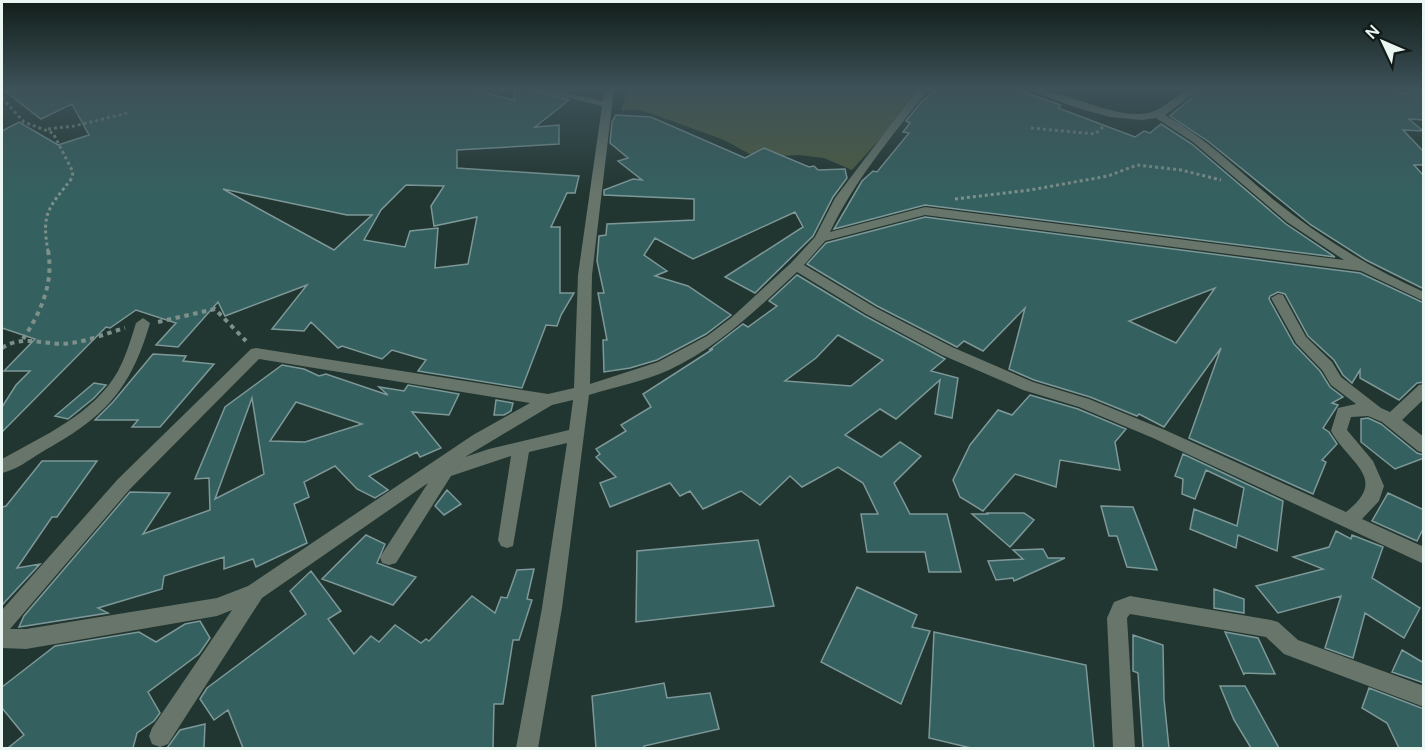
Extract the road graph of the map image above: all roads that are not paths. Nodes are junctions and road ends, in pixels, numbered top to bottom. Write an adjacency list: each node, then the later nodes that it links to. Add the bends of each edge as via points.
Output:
1 (604, 124): 11 (street, via 585,275)
2 (896, 124): 4 (street, via 839,200)
3 (1173, 124): 6 (street, via 1204,143 1253,188)
4 (821, 238): 5 (street); 6 (street, via 925,211)
5 (796, 266): 11 (street, via 712,339 663,366); 19 (street, via 947,351 1028,386 1084,403 1159,434)
6 (1363, 267): 7 (street)
7 (1424, 297)
8 (1278, 298): 13 (street, via 1301,340 1336,381)
9 (143, 323): 18 (street, via 134,355 115,388 85,417)
10 (1424, 389): 14 (street)
11 (582, 392): 12 (street); 15 (street)
12 (548, 400): 23 (street, via 479,439); 24 (street, via 256,353 117,490)
13 (1374, 410): 14 (street); 19 (street, via 1344,412 1339,431 1350,450 1367,466 1375,486 1367,507)
14 (1392, 420): 17 (street)
15 (577, 434): 16 (street); 28 (street)
16 (521, 447): 20 (street); 22 (street, via 445,471)
17 (1424, 447)
18 (2, 468)
19 (1348, 520): 21 (street)
20 (507, 540)
21 (1424, 556)
22 (389, 557)
23 (255, 591): 25 (street, via 217,607 26,639); 27 (street)
24 (2, 624)
25 (2, 639)
26 (1424, 697): 29 (street, via 1291,647 1271,629 1130,604 1121,608 1117,618)
27 (160, 736)
28 (527, 748)
29 (1124, 748)

